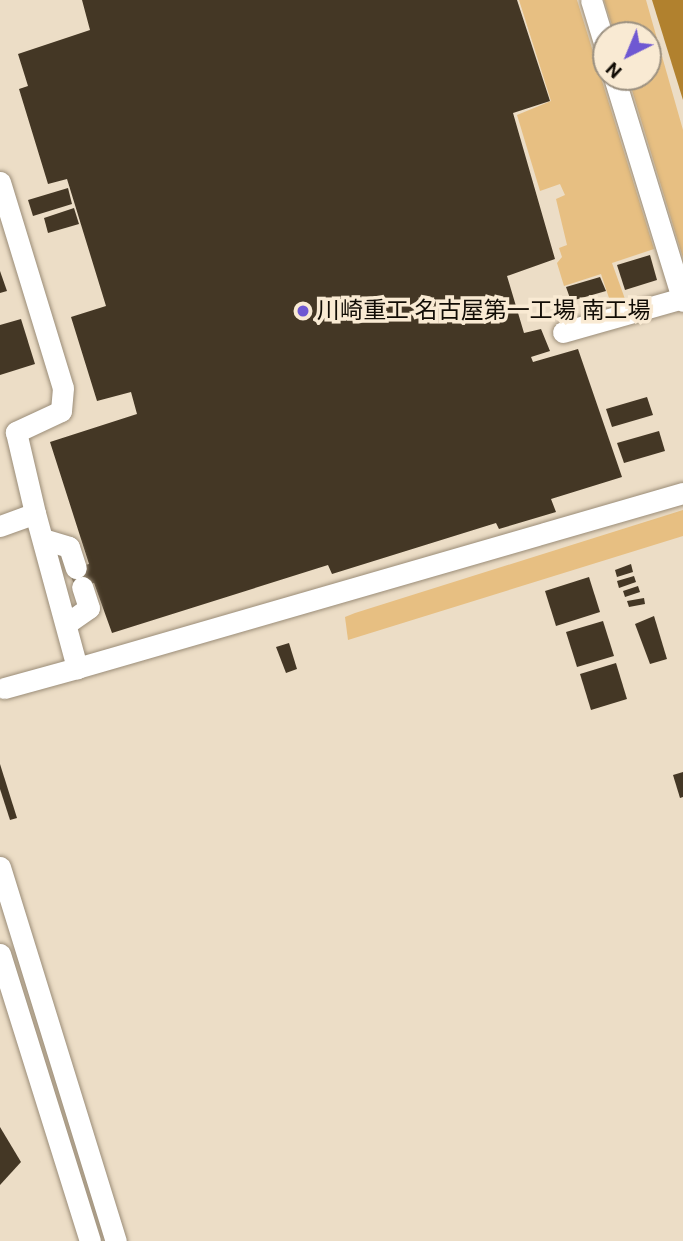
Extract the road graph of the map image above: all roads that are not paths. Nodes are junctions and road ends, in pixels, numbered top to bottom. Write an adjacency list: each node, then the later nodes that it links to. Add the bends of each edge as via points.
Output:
1 (591, 0): 2 (street)
2 (597, 21)
3 (618, 91): 5 (street)
4 (0, 182): 8 (street, via 63,388 61,411 16,432)
5 (683, 300): 6 (street)
6 (563, 332)
7 (683, 493): 12 (street)
8 (35, 513): 9 (street); 10 (street)
9 (0, 526)
10 (43, 539): 11 (street); 11 (street, via 69,547 89,608)
11 (66, 624): 12 (street)
12 (77, 668): 13 (street)
13 (4, 688)
14 (0, 867): 17 (street)
15 (0, 954): 16 (street)
16 (90, 1241)
17 (116, 1241)

